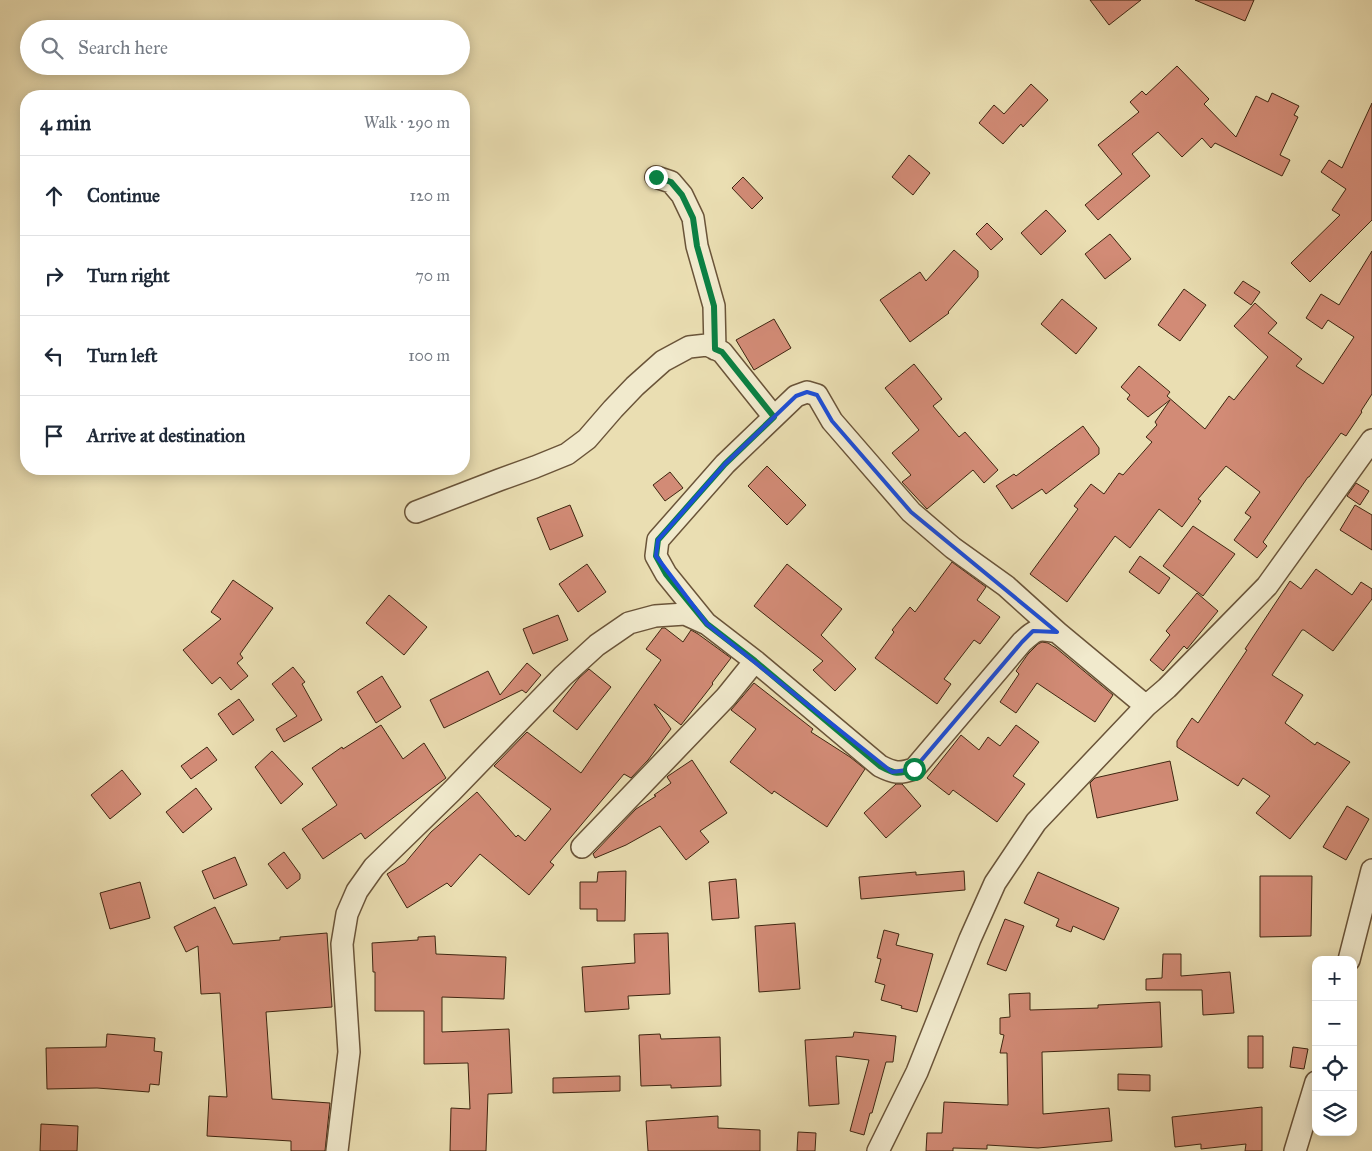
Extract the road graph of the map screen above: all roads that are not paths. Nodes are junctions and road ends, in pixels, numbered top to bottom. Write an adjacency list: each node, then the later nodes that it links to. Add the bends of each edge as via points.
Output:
1 (656, 177): 2 (street, via 671,182 682,195 693,218 697,246 714,306)
2 (715, 349): 3 (street, via 722,352); 5 (street, via 707,345 689,347 663,361 630,391 587,439 566,454)
3 (774, 417): 6 (street, via 725,464 658,540 656,556 666,574); 7 (street, via 796,396 807,392 817,395 832,421 911,512 953,548 1006,586)
4 (1372, 440): 9 (street, via 1267,586)
5 (416, 512)
6 (707, 624): 8 (street); 14 (street, via 685,614 655,616 629,623 598,644 374,867 356,890 347,914 342,944 349,1052)
7 (1057, 632): 8 (street, via 1033,631 914,769 904,773 880,766); 9 (street)
8 (755, 661): 10 (street, via 726,697)
9 (1146, 706): 15 (street, via 1036,822 995,883 917,1072)
10 (582, 847)
11 (1372, 870): 12 (street)
12 (1350, 956)
13 (1313, 1091): 16 (street)
14 (337, 1151)
15 (878, 1151)
16 (1295, 1151)

